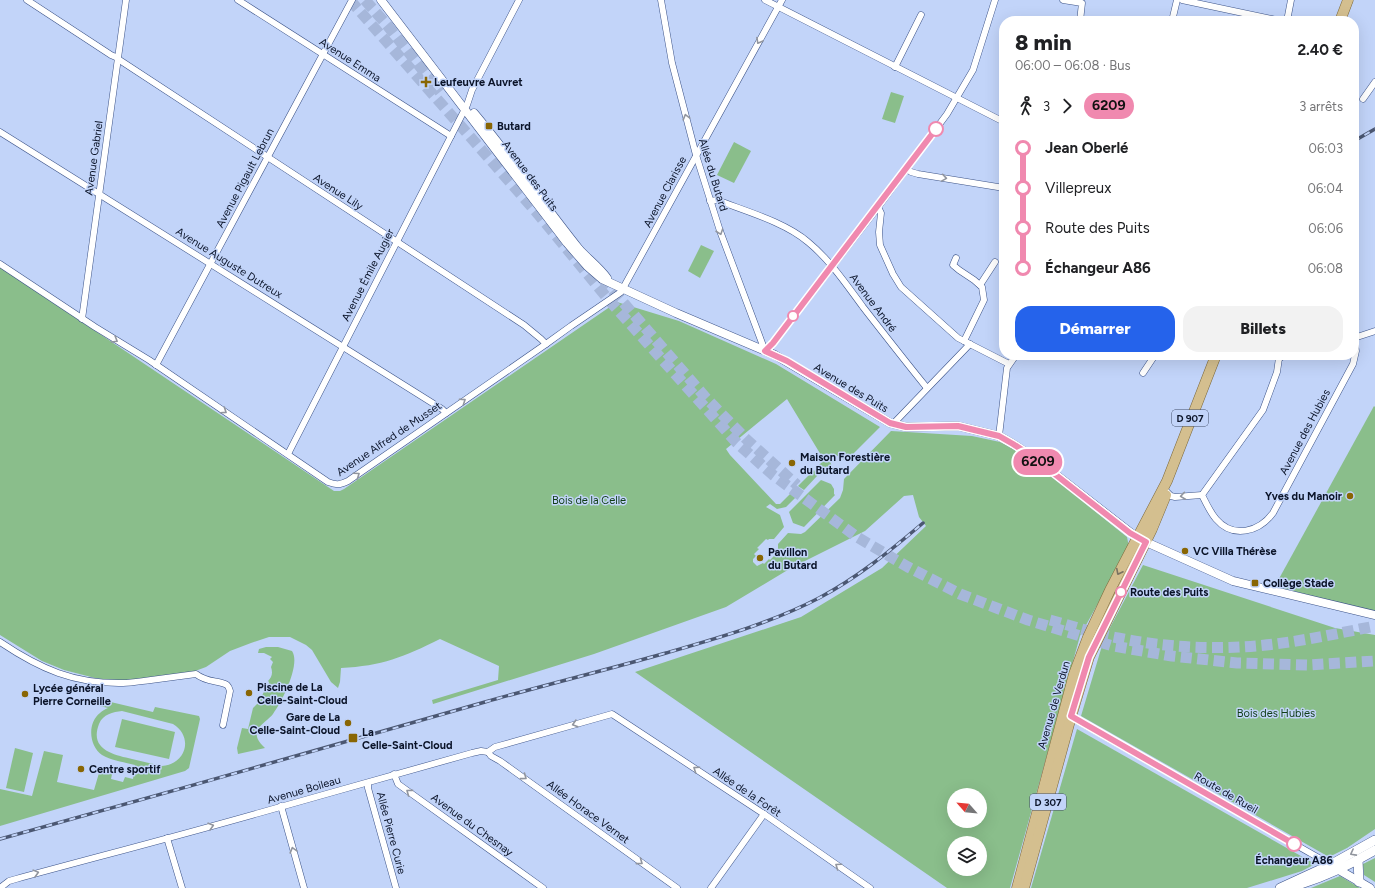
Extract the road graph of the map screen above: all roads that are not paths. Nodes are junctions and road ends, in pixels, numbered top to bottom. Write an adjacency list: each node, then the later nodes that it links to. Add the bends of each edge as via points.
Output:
1 (28, 0): 26 (street, Avenue Lily)
2 (126, 0): 26 (street, Avenue Gabriel)
3 (238, 0): 25 (street, Avenue Emma)
4 (352, 0): 25 (street, Avenue Pigault Lebrun)
5 (381, 0): 24 (street, Avenue des Puits)
6 (388, 0): 24 (street, Avenue des Puits)
7 (519, 0): 31 (street, Avenue Émile Augier, via 472,90)
8 (662, 0): 35 (street, Allée du Butard, one-way to 8, via 672,63)
9 (765, 0): 17 (street)
10 (782, 0): 17 (street, Avenue Clarisse)
11 (995, 0): 29 (street, via 973,70)
12 (1062, 0): 19 (street, via 1082,3)
13 (1177, 0): 20 (street)
14 (1182, 0): 21 (street)
15 (1291, 0): 22 (street)
16 (1348, 0): 23 (main road)
17 (778, 7): 27 (street); 35 (street, Avenue Clarisse, one-way to 35)
18 (921, 15): 27 (street)
19 (1081, 16)
20 (1173, 16)
21 (1257, 16)
22 (1288, 16)
23 (1342, 16)
24 (408, 30): 31 (street, Avenue des Puits)
25 (323, 54): 34 (street, Avenue Emma); 36 (street, Avenue Pigault Lebrun)
26 (118, 59): 36 (street, Avenue Lily); 39 (street, Avenue Gabriel)
27 (895, 67): 29 (street)
28 (1375, 82): 30 (street)
29 (957, 98): 32 (street); 37 (street)
30 (1363, 99)
31 (466, 107): 34 (street, Avenue Émile Augier); 49 (street, Avenue des Puits, via 580,258 602,279)
32 (999, 119)
33 (0, 132): 39 (street, Avenue Auguste Dutreux)
34 (451, 136): 42 (street, Avenue Émile Augier)
35 (696, 155): 40 (street, Allée du Butard); 49 (street, Avenue Clarisse)
36 (267, 158): 42 (street, Avenue Lily); 46 (street, Avenue Pigault Lebrun)
37 (907, 169): 38 (street, one-way to 38, via 918,174); 41 (street)
38 (999, 187)
39 (99, 194): 46 (street, Avenue Auguste Dutreux); 50 (street, Avenue Gabriel)
40 (710, 201): 47 (street, Avenue André, via 717,200 788,228 808,241); 56 (street, Allée du Butard, one-way to 56)
41 (878, 207): 47 (street); 53 (street, via 881,212 880,245 893,274 901,286 958,338)
42 (396, 242): 54 (street, Avenue Lily, via 524,325); 55 (street, Avenue Émile Augier)
43 (956, 258): 48 (street, via 954,265)
44 (995, 262): 48 (street)
45 (0, 264): 50 (street, Avenue Alfred de Musset)
46 (211, 264): 55 (street, Avenue Auguste Dutreux); 65 (street, Avenue Pigault Lebrun)
47 (832, 266): 56 (street); 67 (street, Avenue André)
48 (980, 285): 53 (street, via 984,300)
49 (623, 289): 54 (street, Avenue Alfred de Musset); 56 (street, Avenue des Puits)
50 (82, 319): 65 (street, Avenue Alfred de Musset, one-way to 65)
51 (1375, 331): 52 (street)
52 (1359, 336)
53 (967, 342): 57 (street); 67 (street)
54 (546, 344): 68 (street, Avenue Alfred de Musset, one-way to 54)
55 (343, 346): 68 (street, Avenue Auguste Dutreux); 71 (street, Avenue Émile Augier)
56 (765, 351): 69 (street, Avenue des Puits, via 787,361)
57 (999, 359)
58 (1001, 360): 64 (street)
59 (1012, 360): 64 (street)
60 (1151, 360): 66 (street)
61 (1214, 360): 72 (main road, D 907)
62 (1278, 360): 74 (street, via 1277,372 1263,410)
63 (1354, 360): 74 (street, Avenue des Hubies, via 1267,521 1249,531 1230,529 1217,520)
64 (1009, 364): 70 (street)
65 (156, 365): 71 (street, Avenue Alfred de Musset, one-way to 71)
66 (1143, 372)
67 (927, 388): 69 (street)
68 (446, 413): 71 (street, Avenue Alfred de Musset, one-way to 68, via 328,482 338,485 348,481)
69 (892, 424): 70 (street, Avenue des Puits, via 906,427 958,426)
70 (999, 436): 75 (street, Avenue des Puits, via 1033,457)
71 (288, 454)
72 (1167, 481): 73 (main road, D 907); 75 (main road, D 907)
73 (1167, 492): 74 (street, one-way to 73, via 1175,497); 75 (main road, D 907, via 1161,509)
74 (1202, 494)
75 (1142, 540): 76 (street, Avenue des Puits, via 1233,581); 79 (main road, Avenue de Verdun / D 307, via 1089,657); 101 (main road, Avenue de Verdun / D 307, one-way to 101, via 1093,625 1074,674)
76 (1375, 615)
77 (0, 642): 80 (street, via 50,671 72,678 125,683 196,674 202,679 226,685 230,691)
78 (612, 714): 81 (street, Avenue Boileau, one-way to 81, via 496,747); 85 (street, Allée de la Forêt, one-way to 78)
79 (1071, 716): 90 (street, Route de Rueil); 102 (main road, Avenue de Verdun / D 307)
80 (223, 725)
81 (488, 752): 82 (street, Avenue Boileau, via 476,752); 98 (street, Allée Horace Vernet, one-way to 98)
82 (394, 774): 83 (street, Avenue Boileau); 97 (street, Avenue du Chesnay, one-way to 82, via 398,784)
83 (368, 783): 84 (street, Avenue Boileau); 96 (street, Allée Pierre Curie)
84 (281, 806): 86 (street, Avenue Boileau, one-way to 84); 95 (street, one-way to 84)
85 (764, 814): 99 (street); 100 (street, Allée de la Forêt, one-way to 85)
86 (168, 838): 93 (street, Avenue Boileau, one-way to 86, via 9,881); 94 (street)
87 (1375, 840): 90 (main road, one-way to 90)
88 (1375, 850): 89 (main road)
89 (1358, 860): 91 (main road); 92 (main road)
90 (1330, 865): 91 (street, Route de Rueil); 103 (main road)
91 (1339, 870): 92 (street, Route de Rueil); 104 (main road)
92 (1359, 882): 105 (street, Route de Rueil)
93 (0, 888)
94 (182, 888)
95 (304, 888)
96 (396, 888)
97 (544, 888)
98 (677, 888)
99 (711, 888)
100 (870, 888)
101 (1016, 888)
102 (1024, 888)
103 (1280, 888)
104 (1286, 888)
105 (1370, 888)

